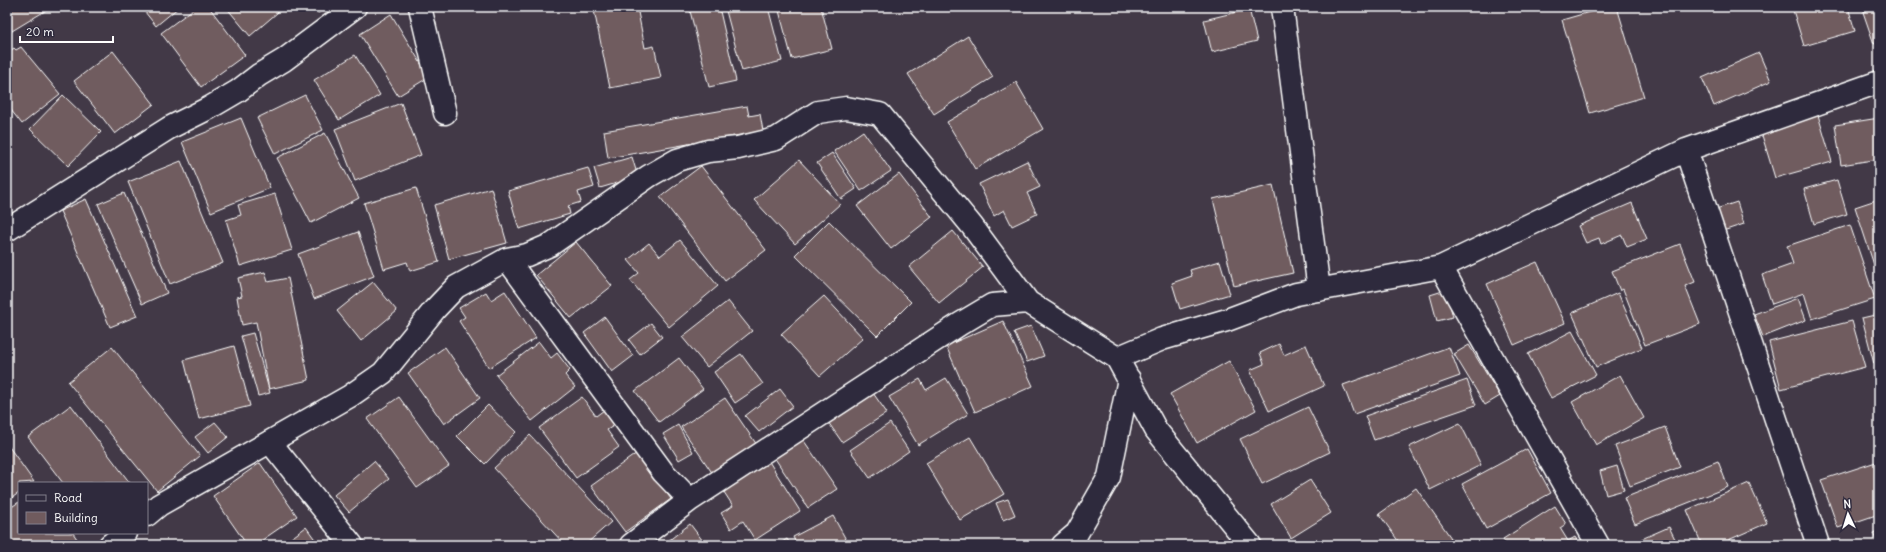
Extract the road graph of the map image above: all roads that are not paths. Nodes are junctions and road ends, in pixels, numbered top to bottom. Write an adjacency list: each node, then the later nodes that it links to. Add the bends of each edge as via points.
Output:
1 (355, 7): 7 (street, via 238,91 169,128)
2 (420, 7): 5 (street)
3 (1282, 7): 10 (street)
4 (1879, 82): 6 (street)
5 (445, 113)
6 (1686, 150): 9 (street); 24 (street)
7 (7, 230)
8 (507, 259): 11 (street, via 527,255 550,245 649,176 677,160 708,151 738,148 776,139 818,112 846,108 880,114 972,226); 14 (street, via 456,287 383,373 350,396); 15 (street, via 663,472)
9 (1441, 267): 10 (street); 23 (street)
10 (1319, 290): 12 (street, via 1296,294 1228,320 1162,339)
11 (1028, 302): 12 (street); 15 (street, via 992,305)
12 (1117, 358): 13 (street)
13 (1129, 379): 18 (street, via 1109,477); 22 (street, via 1156,430)
14 (270, 442): 16 (street); 20 (street)
15 (690, 500): 21 (street)
16 (148, 513)
17 (124, 534): 19 (street)
18 (1073, 541)
19 (110, 545)
20 (352, 545)
21 (631, 545)
22 (1250, 545)
23 (1598, 545)
24 (1818, 545)

